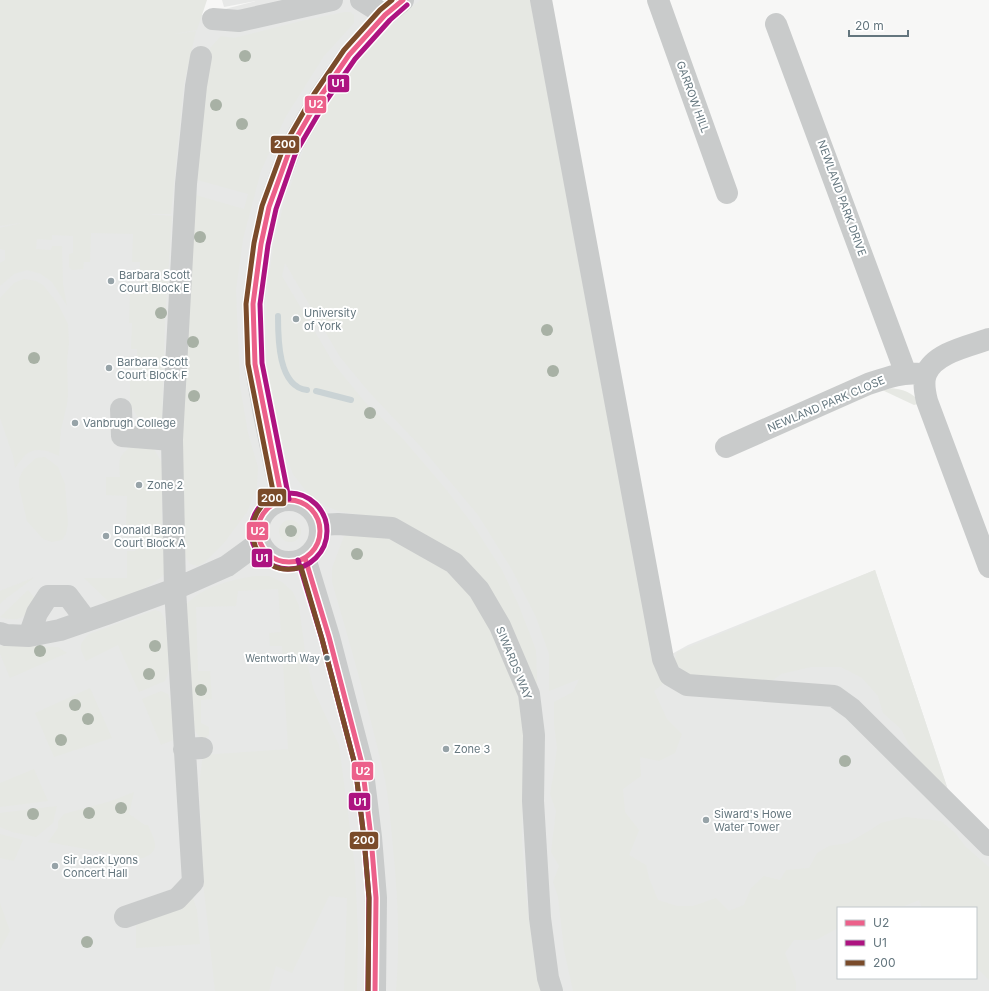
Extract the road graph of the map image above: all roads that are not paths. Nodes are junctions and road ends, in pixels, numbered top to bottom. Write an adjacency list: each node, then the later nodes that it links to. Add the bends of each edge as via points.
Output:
1 (332, 0): 7 (street, via 239,21)
2 (361, 0): 6 (street)
3 (403, 0): 6 (street)
4 (542, 0): 25 (street, via 663,659 670,675 687,685 834,696 852,709)
5 (658, 0): 10 (street, GARROW HILL)
6 (385, 15): 16 (street, via 349,55 320,97 290,149 269,207 261,244 253,304 255,364)
7 (213, 20)
8 (776, 24): 12 (street, NEWLAND PARK DRIVE)
9 (201, 57): 14 (street, via 186,184)
10 (727, 193)
11 (989, 339): 12 (street, via 941,357)
12 (916, 374): 15 (street, NEWLAND PARK CLOSE, via 893,376 868,384); 20 (street, NEWLAND PARK DRIVE, via 924,389)
13 (121, 409): 14 (street, via 122,436)
14 (172, 440): 21 (street)
15 (726, 447)
16 (282, 500): 17 (street, via 293,499 308,505 316,513); 18 (street, via 267,508 261,517 258,532)
17 (320, 524): 19 (street, via 321,536 317,546); 28 (street, SIWARDS WAY, via 392,528 454,562 479,590 500,626 529,694 534,735 533,801 540,918)
18 (260, 542): 19 (street, via 275,559 294,562); 21 (street, via 227,566)
19 (305, 558): 27 (street, via 329,637 362,764 376,898)
20 (989, 567)
21 (175, 589): 22 (street); 26 (street, via 193,748 193,882 178,899)
22 (86, 620): 24 (street, via 60,630); 24 (street, via 68,596 48,596 37,613)
23 (0, 633): 24 (street)
24 (29, 636)
25 (989, 845)
26 (125, 917)
27 (375, 991)
28 (552, 991)

